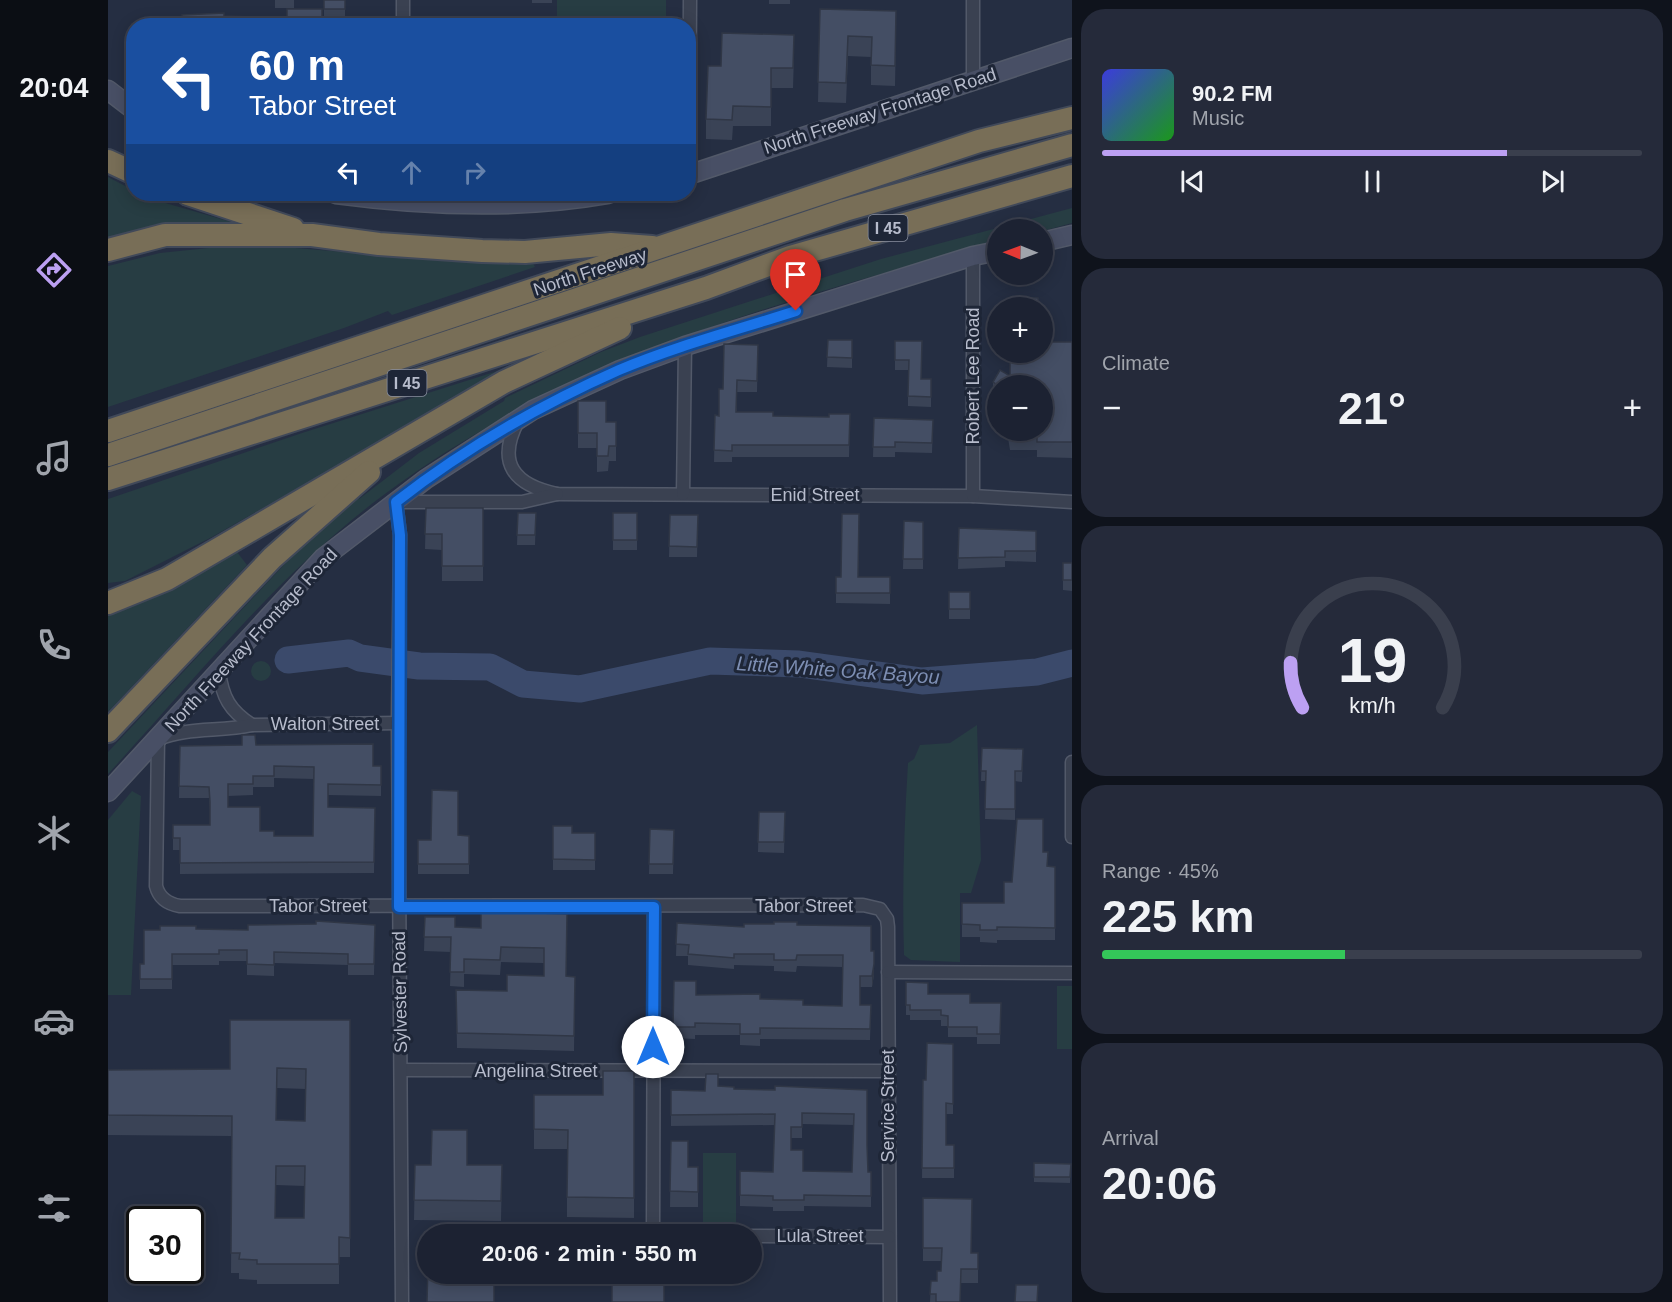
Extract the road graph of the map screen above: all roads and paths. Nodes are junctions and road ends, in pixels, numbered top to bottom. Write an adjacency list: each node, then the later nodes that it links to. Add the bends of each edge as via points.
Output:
1 (403, 0): 4 (street)
2 (690, 0): 5 (street)
3 (973, 0): 7 (street)
4 (403, 18)
5 (690, 18)
6 (1072, 48): 7 (main road, North Freeway Frontage Road)
7 (973, 79): 14 (main road, North Freeway Frontage Road)
8 (108, 90): 9 (main road)
9 (126, 104)
10 (1072, 118): 22 (highway, North Freeway, via 978,141)
11 (1072, 145): 31 (highway, North Freeway, via 845,210)
12 (108, 161): 13 (highway)
13 (126, 169)
14 (696, 173)
15 (1072, 176): 26 (highway, I 45, via 790,257)
16 (209, 201): 19 (highway)
17 (462, 201): 18 (main road, via 521,204)
18 (547, 201)
19 (312, 235): 22 (highway, via 482,251 525,252 611,244); 23 (highway, via 165,235)
20 (1072, 235): 21 (main road)
21 (1053, 239)
22 (664, 248): 29 (highway, North Freeway)
23 (108, 250)
24 (987, 253): 25 (main road, North Freeway Frontage Road)
25 (974, 256): 27 (main road, North Freeway Frontage Road); 35 (street, Robert Lee Road)
26 (705, 288): 30 (highway, via 504,382); 32 (highway, I 45)
27 (685, 346): 28 (main road, North Freeway Frontage Road, via 620,370); 34 (street)
28 (518, 420): 33 (street, Enid Street, via 507,448 510,466 531,487); 36 (main road, North Freeway Frontage Road)
29 (108, 431)
30 (414, 435): 38 (highway, via 188,568); 42 (highway, via 272,558)
31 (108, 455)
32 (108, 479)
33 (557, 494): 34 (street, Enid Street); 36 (street, Enid Street, via 522,501)
34 (683, 494): 35 (street, Enid Street)
35 (973, 496): 37 (street, Enid Street)
36 (396, 502): 39 (main road, North Freeway Frontage Road, via 323,558); 40 (street, Sylvester Road, via 400,535)
37 (1072, 502)
38 (108, 603)
39 (219, 671): 41 (street, Walton Street, via 224,699 237,716); 43 (main road, North Freeway Frontage Road)
40 (398, 723): 41 (street, Walton Street); 47 (street, Sylvester Road)
41 (252, 724): 43 (street, Walton Street, via 176,732)
42 (108, 731)
43 (158, 739): 45 (main road, North Freeway Frontage Road); 47 (street, Tabor Street, via 156,851 160,897 172,904)
44 (1072, 762): 46 (street)
45 (108, 792)
46 (1072, 837)
47 (399, 907): 48 (street, Tabor Street); 52 (street, Sylvester Road)
48 (654, 907): 49 (street, Tabor Street, via 863,905); 53 (street)
49 (884, 912): 50 (street, Service Street)
50 (888, 972): 51 (street); 54 (street, Service Street)
51 (1072, 973)
52 (402, 1070): 53 (street, Angelina Street); 58 (street, Sylvester Road)
53 (653, 1071): 54 (street, Angelina Street); 55 (street)
54 (887, 1071): 57 (street, Service Street)
55 (653, 1224)
56 (762, 1236): 57 (street, Lula Street)
57 (889, 1237): 59 (street, Service Street)
58 (402, 1302)
59 (890, 1302)

